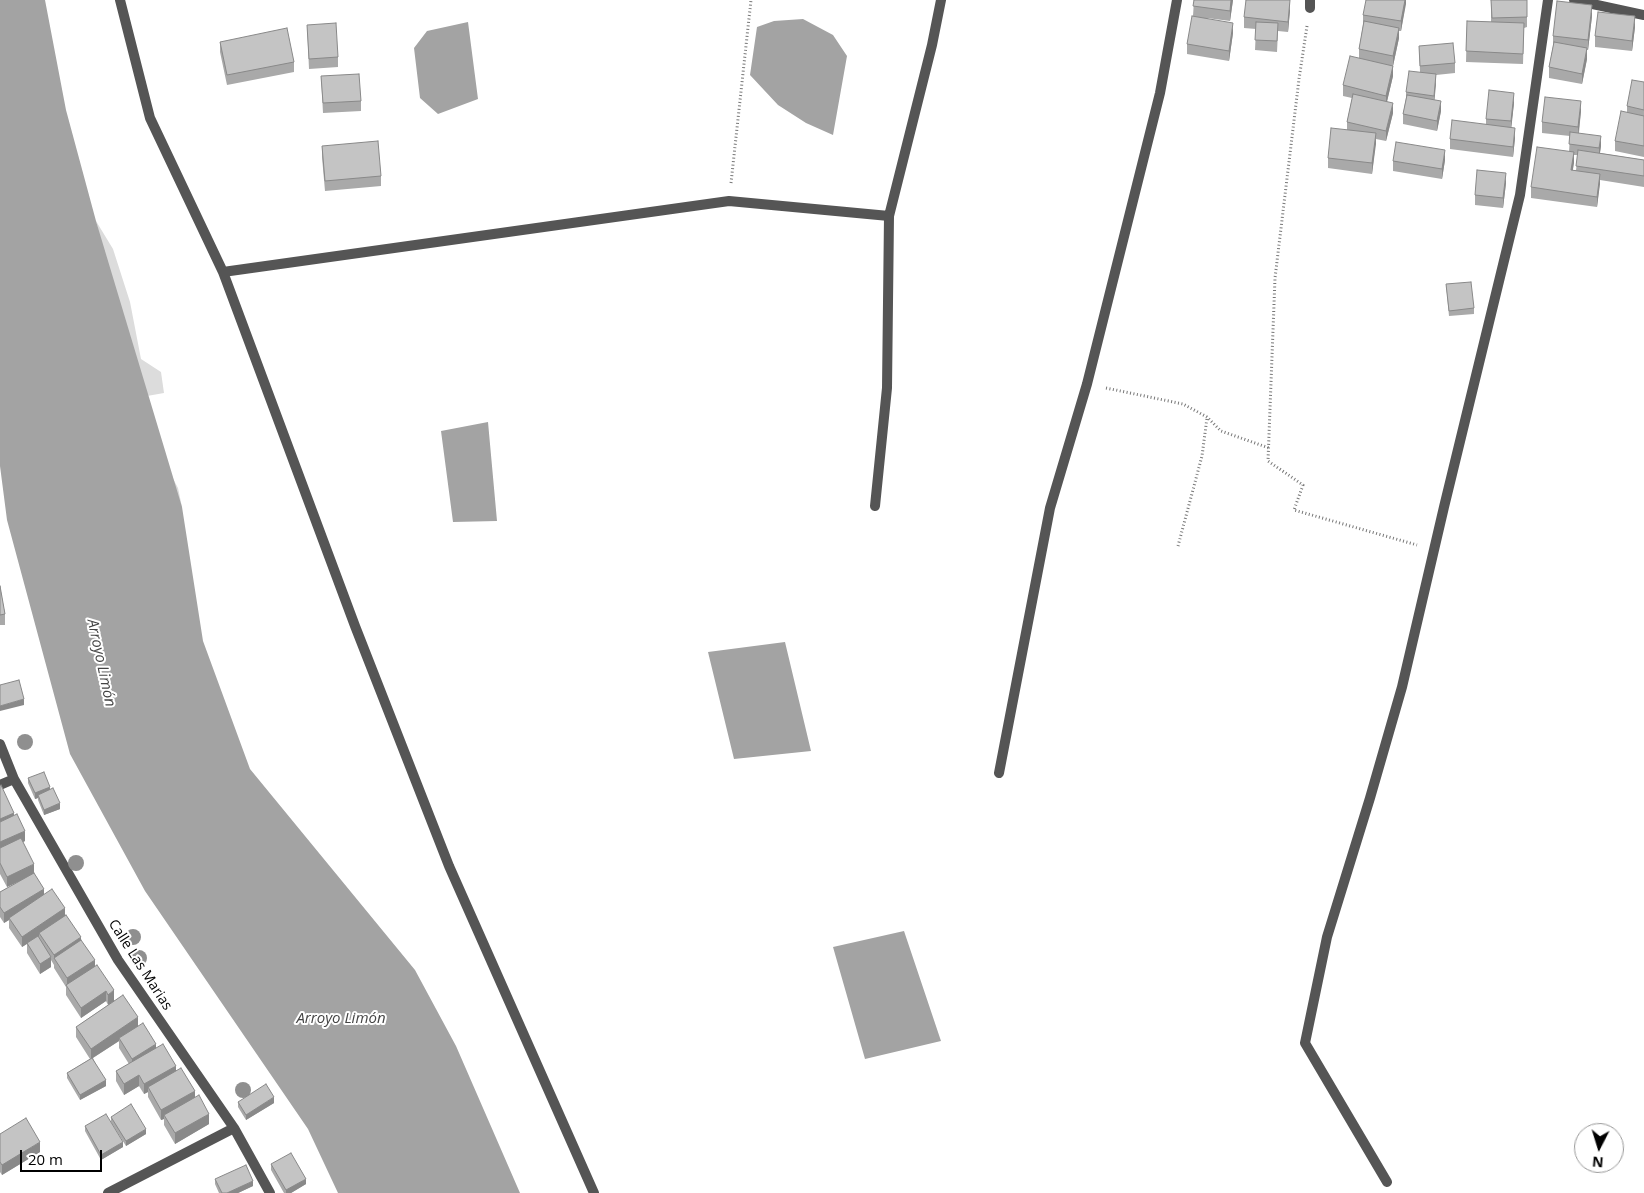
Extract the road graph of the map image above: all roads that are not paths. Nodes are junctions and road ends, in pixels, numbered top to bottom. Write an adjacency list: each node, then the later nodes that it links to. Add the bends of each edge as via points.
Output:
1 (120, 0): 8 (street, via 150,118)
2 (941, 0): 7 (street)
3 (1177, 0): 11 (street, via 1160,93 1087,384 1050,508)
4 (1548, 0): 15 (street, via 1520,195 1402,687 1327,936 1305,1043)
5 (1574, 0): 6 (street)
6 (1644, 15)
7 (889, 216): 8 (street, via 729,201); 9 (street, via 887,388)
8 (223, 272): 18 (street, via 355,626 449,866)
9 (875, 506)
10 (0, 744): 12 (street, Calle Las Marias)
11 (999, 773)
12 (14, 779): 13 (street); 14 (street, Calle Las Marias, via 118,960)
13 (0, 785)
14 (234, 1128): 16 (street); 17 (street, Calle Las Marias)
15 (1388, 1182)
16 (108, 1193)
17 (270, 1193)
18 (594, 1193)

